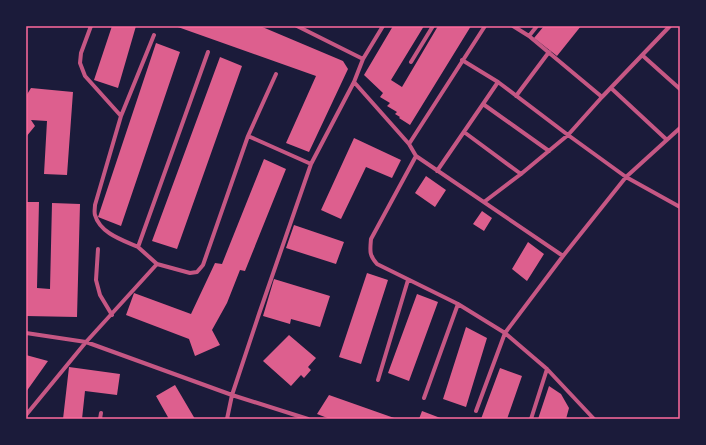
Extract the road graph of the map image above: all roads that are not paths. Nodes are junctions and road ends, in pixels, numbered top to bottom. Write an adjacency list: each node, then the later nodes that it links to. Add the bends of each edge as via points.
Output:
1 (91, 26): 25 (street, via 81,53 80,63 84,76)
2 (297, 26): 14 (street)
3 (383, 26): 14 (street)
4 (433, 26): 16 (street)
5 (485, 26): 15 (street)
6 (513, 26): 10 (street)
7 (537, 26): 10 (street)
8 (670, 26): 13 (street)
9 (154, 35): 25 (street)
10 (529, 36): 12 (street)
11 (208, 52): 40 (street)
12 (549, 52): 22 (street); 23 (street)
13 (642, 55): 20 (street); 21 (street)
14 (363, 59): 18 (street)
15 (462, 60): 19 (street); 31 (street)
16 (410, 62)
17 (276, 74): 28 (street)
18 (354, 82): 31 (street); 34 (street)
19 (498, 82): 22 (street); 24 (street)
20 (611, 88): 23 (street); 30 (street)
21 (680, 89)
22 (516, 96): 29 (street)
23 (602, 97): 29 (street)
24 (483, 104): 27 (street); 32 (street)
25 (121, 116): 40 (street, via 94,205 95,214 101,227 113,236)
26 (680, 128): 30 (street)
27 (464, 132): 35 (street); 36 (street)
28 (248, 136): 34 (street); 43 (street, via 203,265 197,272 190,273)
29 (568, 136): 32 (street); 37 (street)
30 (667, 140): 37 (street)
31 (409, 144): 33 (street)
32 (549, 151): 36 (street)
33 (416, 156): 35 (street); 44 (street, via 370,244 372,258 377,264)
34 (311, 164): 52 (street)
35 (437, 171): 38 (street)
36 (521, 174): 38 (street)
37 (626, 177): 39 (street); 42 (street)
38 (484, 202): 42 (street)
39 (680, 207)
40 (138, 247): 43 (street)
41 (98, 249): 46 (street, via 96,280 100,295)
42 (564, 256): 48 (street)
43 (157, 264): 46 (street)
44 (408, 280): 45 (street); 51 (street)
45 (458, 304): 48 (street); 53 (street)
46 (112, 315): 49 (street)
47 (26, 333): 49 (street)
48 (505, 333): 50 (street); 54 (street)
49 (86, 342): 52 (street); 56 (street)
50 (547, 369): 60 (street); 61 (street)
51 (378, 380)
52 (232, 394): 58 (street); 59 (street)
53 (424, 398)
54 (476, 411)
55 (100, 413): 57 (street)
56 (26, 415)
57 (100, 419)
58 (226, 419)
59 (308, 419)
60 (531, 419)
61 (594, 419)

